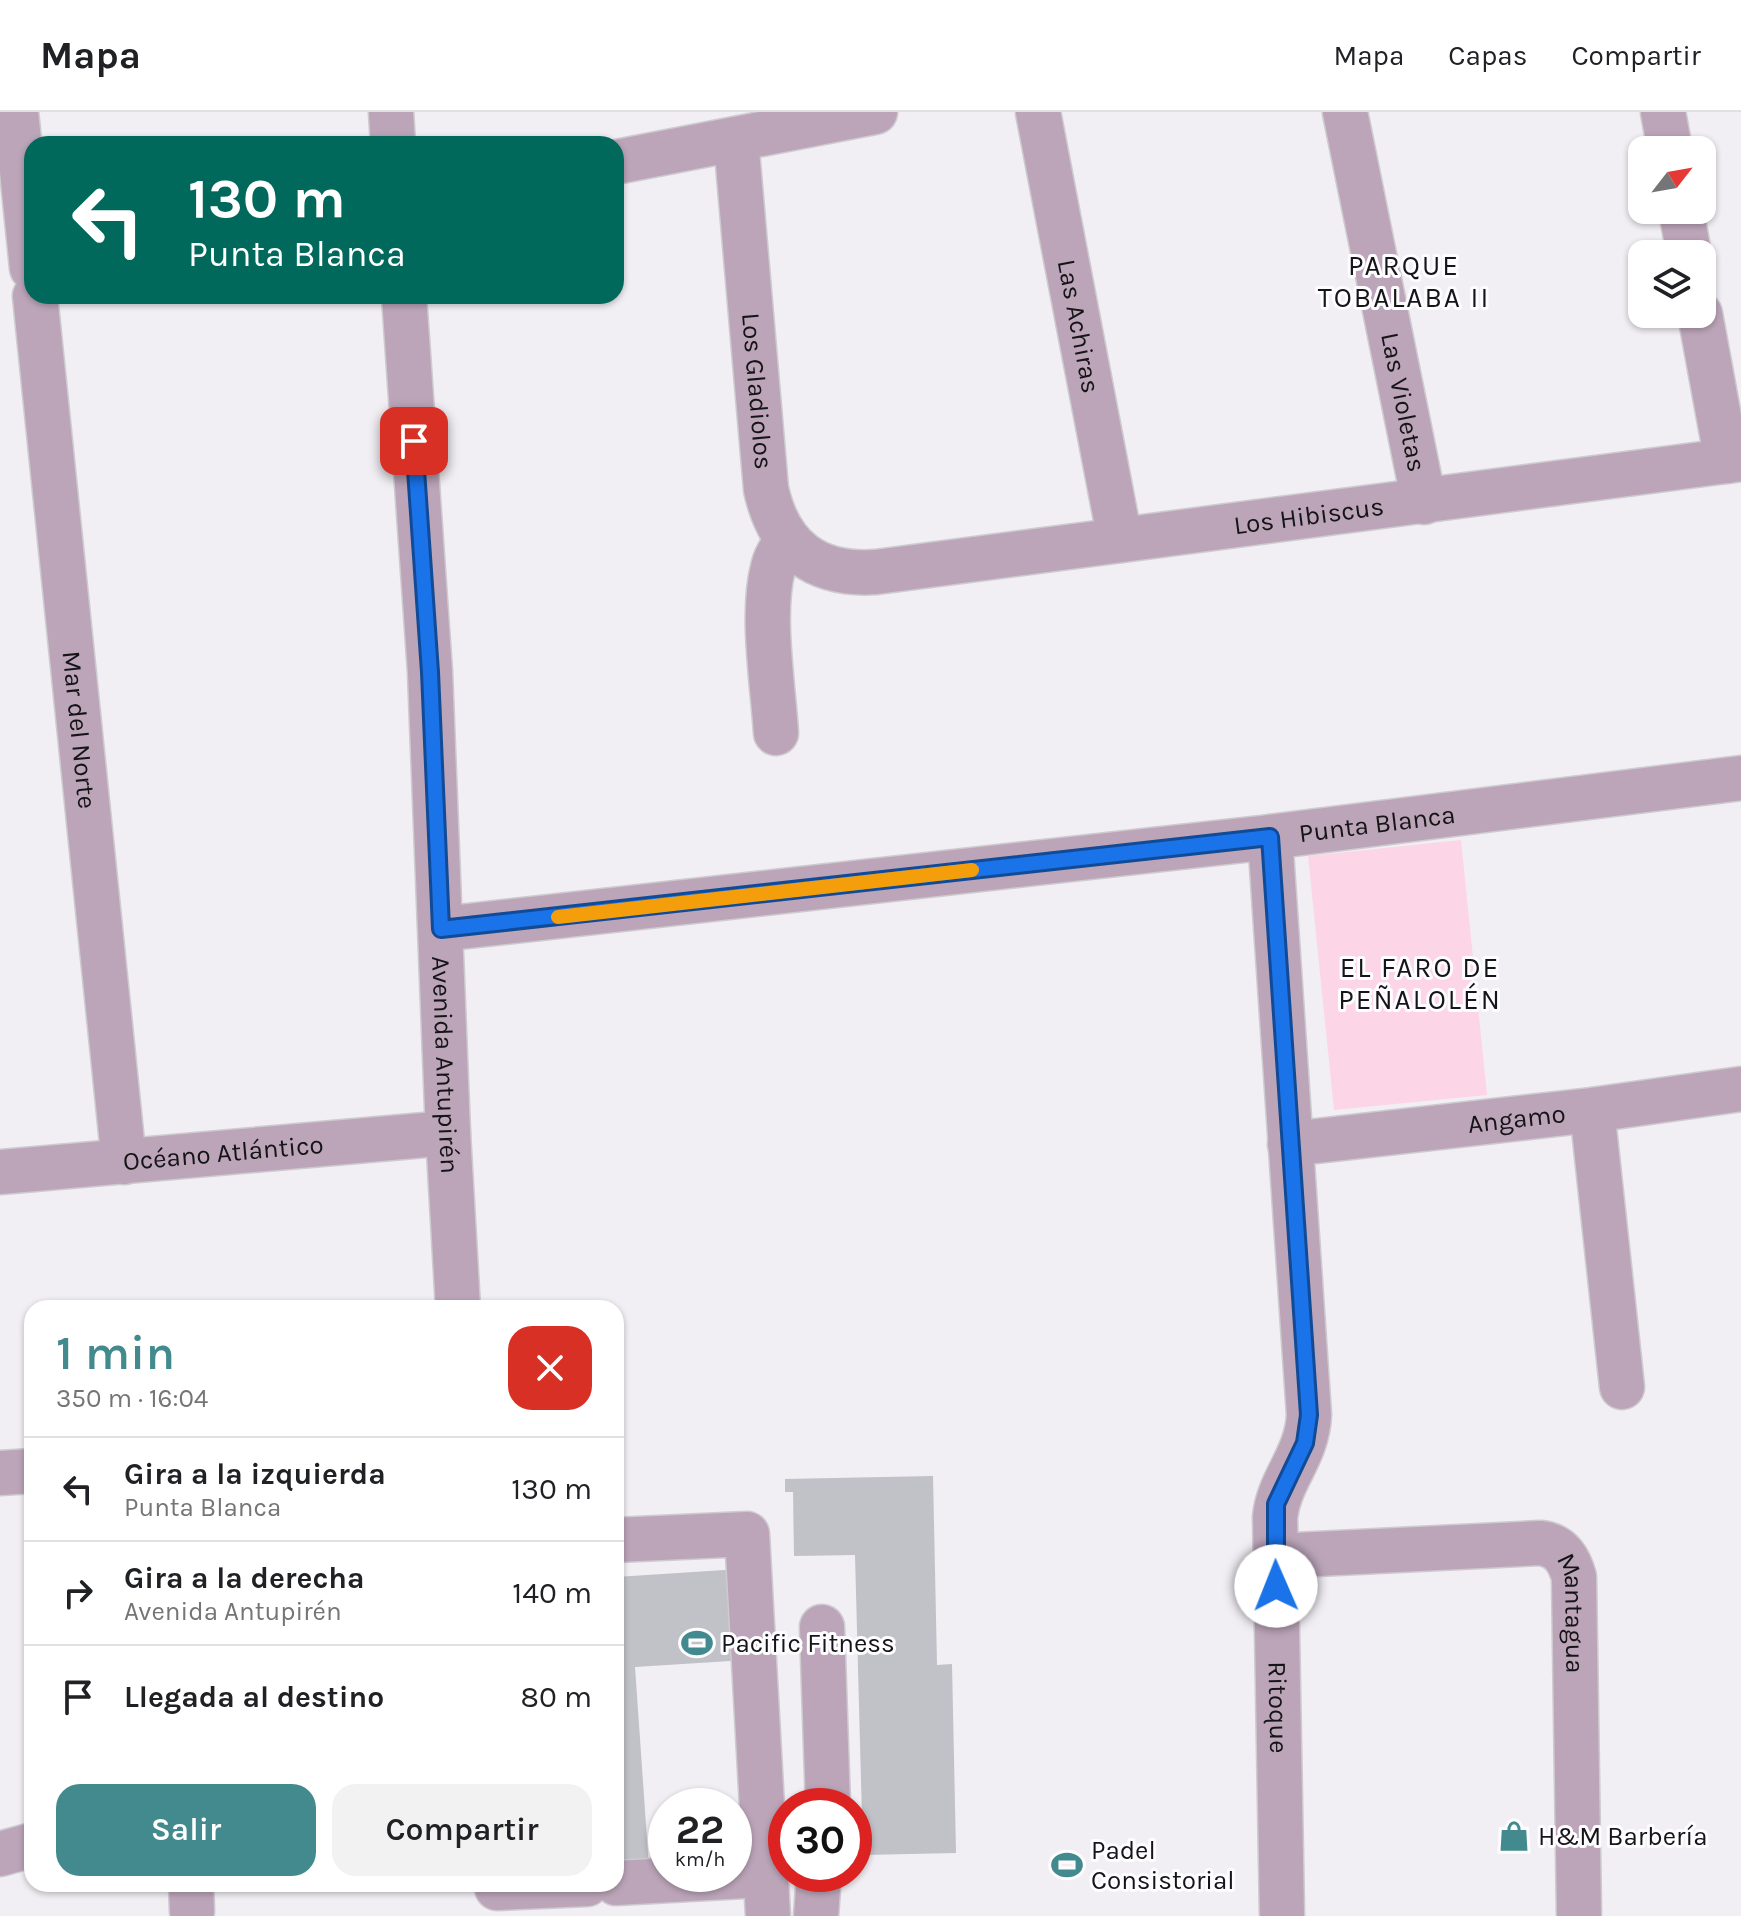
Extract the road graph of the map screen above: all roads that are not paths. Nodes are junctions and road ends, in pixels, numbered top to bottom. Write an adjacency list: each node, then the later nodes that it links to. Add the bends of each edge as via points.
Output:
1 (16, 112): 11 (street)
2 (391, 112): 7 (street)
3 (875, 112): 9 (street)
4 (1038, 112): 18 (street, Las Achiras)
5 (1345, 112): 16 (street, Las Violetas)
6 (1663, 112): 8 (street)
7 (392, 136)
8 (1667, 136)
9 (736, 140): 10 (street); 17 (street, Los Gladiolos, via 766,489 770,510)
10 (624, 161)
11 (24, 190)
12 (36, 304): 28 (street, Mar del Norte)
13 (405, 304): 23 (street, Avenida Antupirén)
14 (1703, 328): 15 (street)
15 (1734, 460): 16 (street, Los Hibiscus)
16 (1424, 502): 18 (street, Los Hibiscus)
17 (787, 540): 19 (street, Los Gladiolos, via 826,567); 20 (street, via 773,568 770,590)
18 (1120, 540): 19 (street, Los Hibiscus)
19 (876, 572)
20 (776, 733)
21 (1741, 778): 22 (street, Punta Blanca)
22 (1270, 837): 23 (street, Punta Blanca); 27 (street, Ritoque)
23 (441, 929): 26 (street, Avenida Antupirén)
24 (1741, 1089): 25 (street, Angamo)
25 (1592, 1110): 27 (street, Angamo); 31 (street)
26 (448, 1133): 28 (street, Océano Atlántico); 30 (street, Avenida Antupirén)
27 (1290, 1144): 35 (street, Ritoque, via 1309,1415 1305,1443 1276,1504)
28 (124, 1162): 29 (street, Océano Atlántico)
29 (0, 1172)
30 (458, 1300)
31 (1622, 1387)
32 (24, 1472): 33 (street)
33 (0, 1473)
34 (624, 1540): 45 (street, via 747,1534)
35 (1276, 1556): 48 (street, Ritoque); 49 (street, Mantagua, via 1540,1543 1564,1555 1574,1586)
36 (822, 1627): 37 (street)
37 (827, 1788)
38 (24, 1847): 39 (street)
39 (0, 1854)
40 (624, 1884): 45 (street)
41 (527, 1892): 44 (street)
42 (818, 1892): 46 (street)
43 (845, 1892): 47 (street)
44 (497, 1896)
45 (766, 1896)
46 (816, 1916)
47 (846, 1916)
48 (1282, 1916)
49 (1579, 1916)

